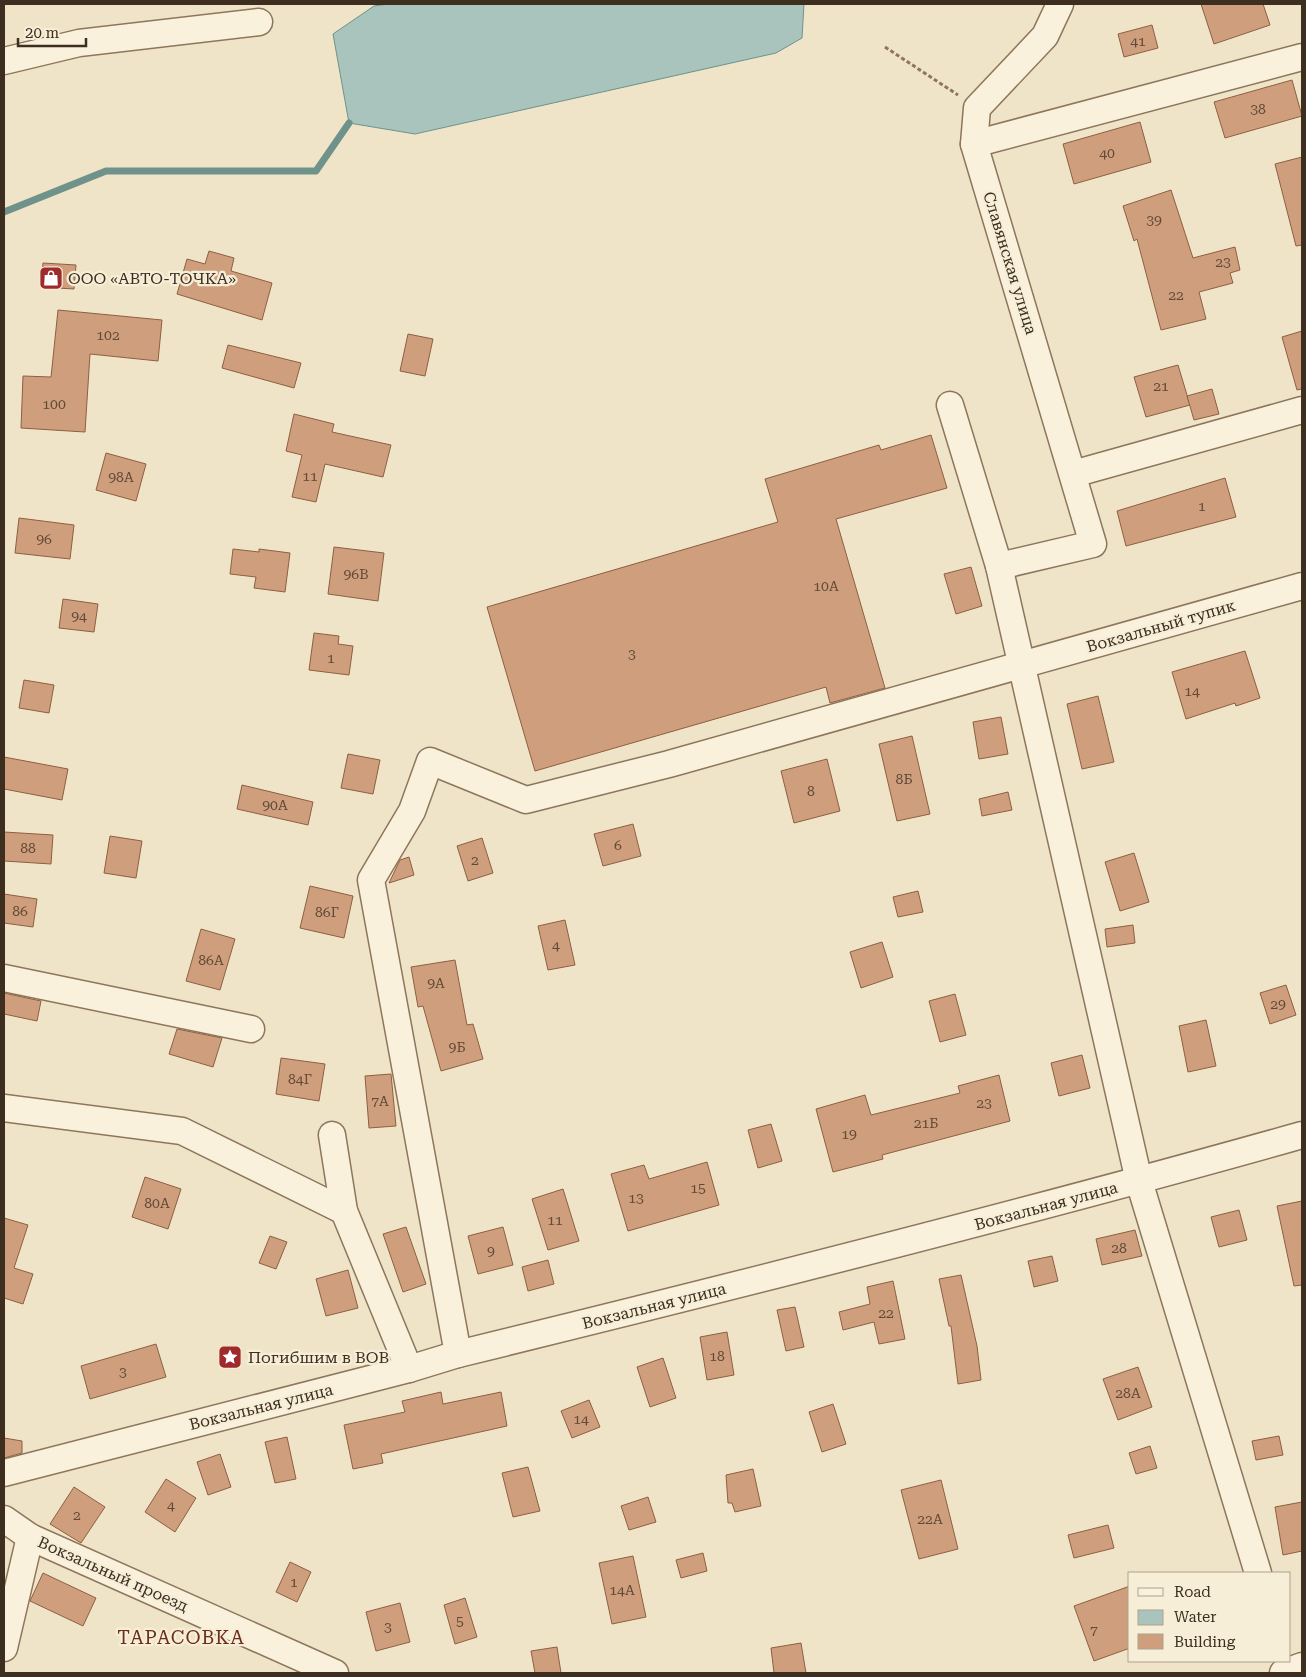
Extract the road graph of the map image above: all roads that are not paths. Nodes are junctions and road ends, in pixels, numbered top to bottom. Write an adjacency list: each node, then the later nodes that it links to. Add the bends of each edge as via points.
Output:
1 (1060, 4): 5 (street, Славянская улица, via 1045,36 977,108)
2 (260, 22): 4 (street, via 79,43)
3 (1302, 57): 5 (street)
4 (4, 61)
5 (974, 144): 8 (street, Славянская улица)
6 (950, 405): 9 (street)
7 (1302, 410): 8 (street)
8 (1072, 474): 9 (street, Славянская улица, via 1093,544)
9 (999, 566): 11 (street)
10 (1302, 586): 11 (street, Вокзальный тупик)
11 (1021, 666): 17 (street); 19 (street, Вокзальный тупик, via 526,800 430,761 412,811 371,880)
12 (4, 978): 13 (street)
13 (251, 1029)
14 (4, 1108): 18 (street, via 182,1131)
15 (332, 1134): 18 (street)
16 (1302, 1135): 17 (street, Вокзальная улица)
17 (1139, 1181): 19 (street, Вокзальная улица, via 827,1264); 24 (street)
18 (344, 1211): 20 (street)
19 (458, 1354): 20 (street, Вокзальная улица)
20 (409, 1369): 21 (street, Вокзальная улица)
21 (4, 1473)
22 (4, 1518): 23 (street, Вокзальный проезд)
23 (30, 1537): 25 (street); 26 (street, Вокзальный проезд)
24 (1258, 1572)
25 (4, 1648)
26 (335, 1673)

